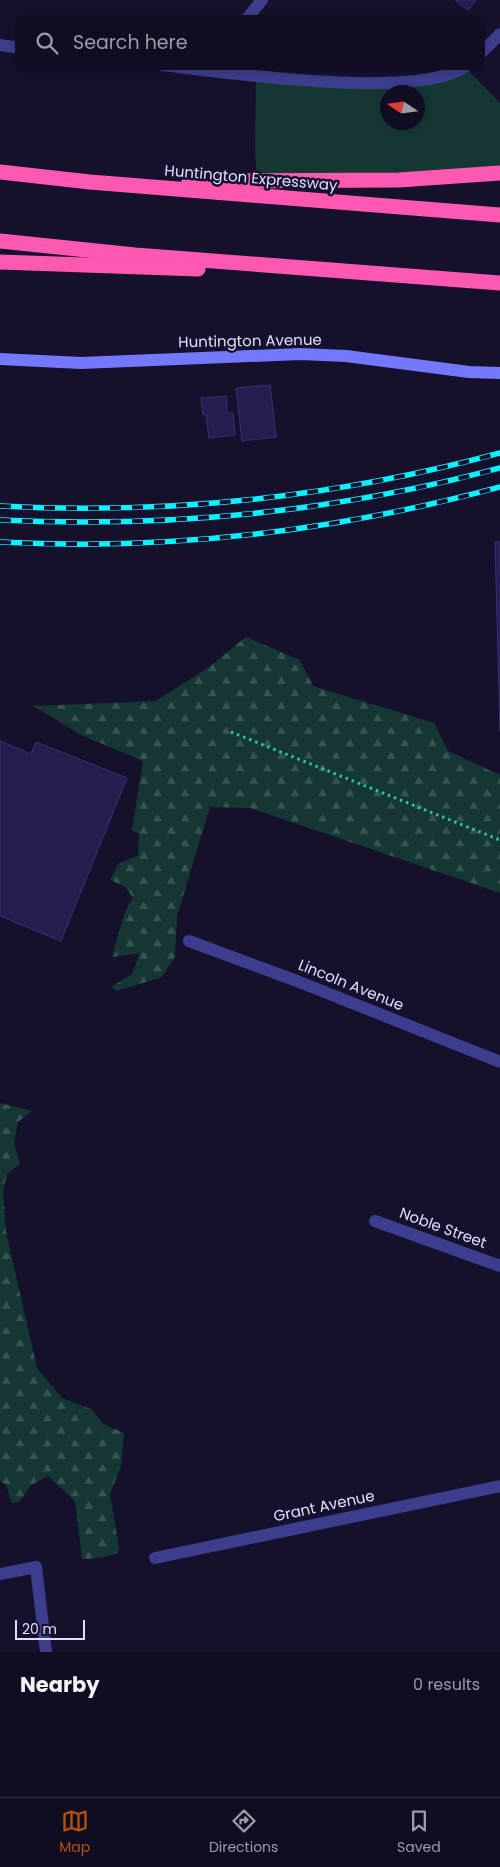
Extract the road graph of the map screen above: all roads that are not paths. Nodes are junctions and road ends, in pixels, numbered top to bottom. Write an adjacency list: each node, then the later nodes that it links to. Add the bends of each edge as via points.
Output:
1 (262, 0): 2 (street)
2 (250, 15)
3 (500, 34): 6 (street)
4 (0, 45): 5 (street)
5 (15, 47)
6 (485, 49)
7 (225, 70): 8 (street, via 313,81 411,83)
8 (456, 70)
9 (0, 172): 11 (highway, Huntington Expressway)
10 (500, 173): 11 (highway, via 399,180)
11 (90, 182): 12 (highway, Huntington Expressway)
12 (500, 215)
13 (0, 241): 15 (highway)
14 (0, 262): 15 (highway)
15 (389, 275): 16 (highway)
16 (500, 283)
17 (0, 359): 18 (main road, Huntington Avenue, via 81,363 300,354)
18 (500, 373)
19 (189, 941): 20 (street, Lincoln Avenue)
20 (500, 1062)
21 (374, 1221): 22 (street, Noble Street)
22 (500, 1266)
23 (500, 1486): 24 (street, Grant Avenue)
24 (156, 1558)
25 (0, 1574): 26 (street, via 36,1567)
26 (46, 1652)

